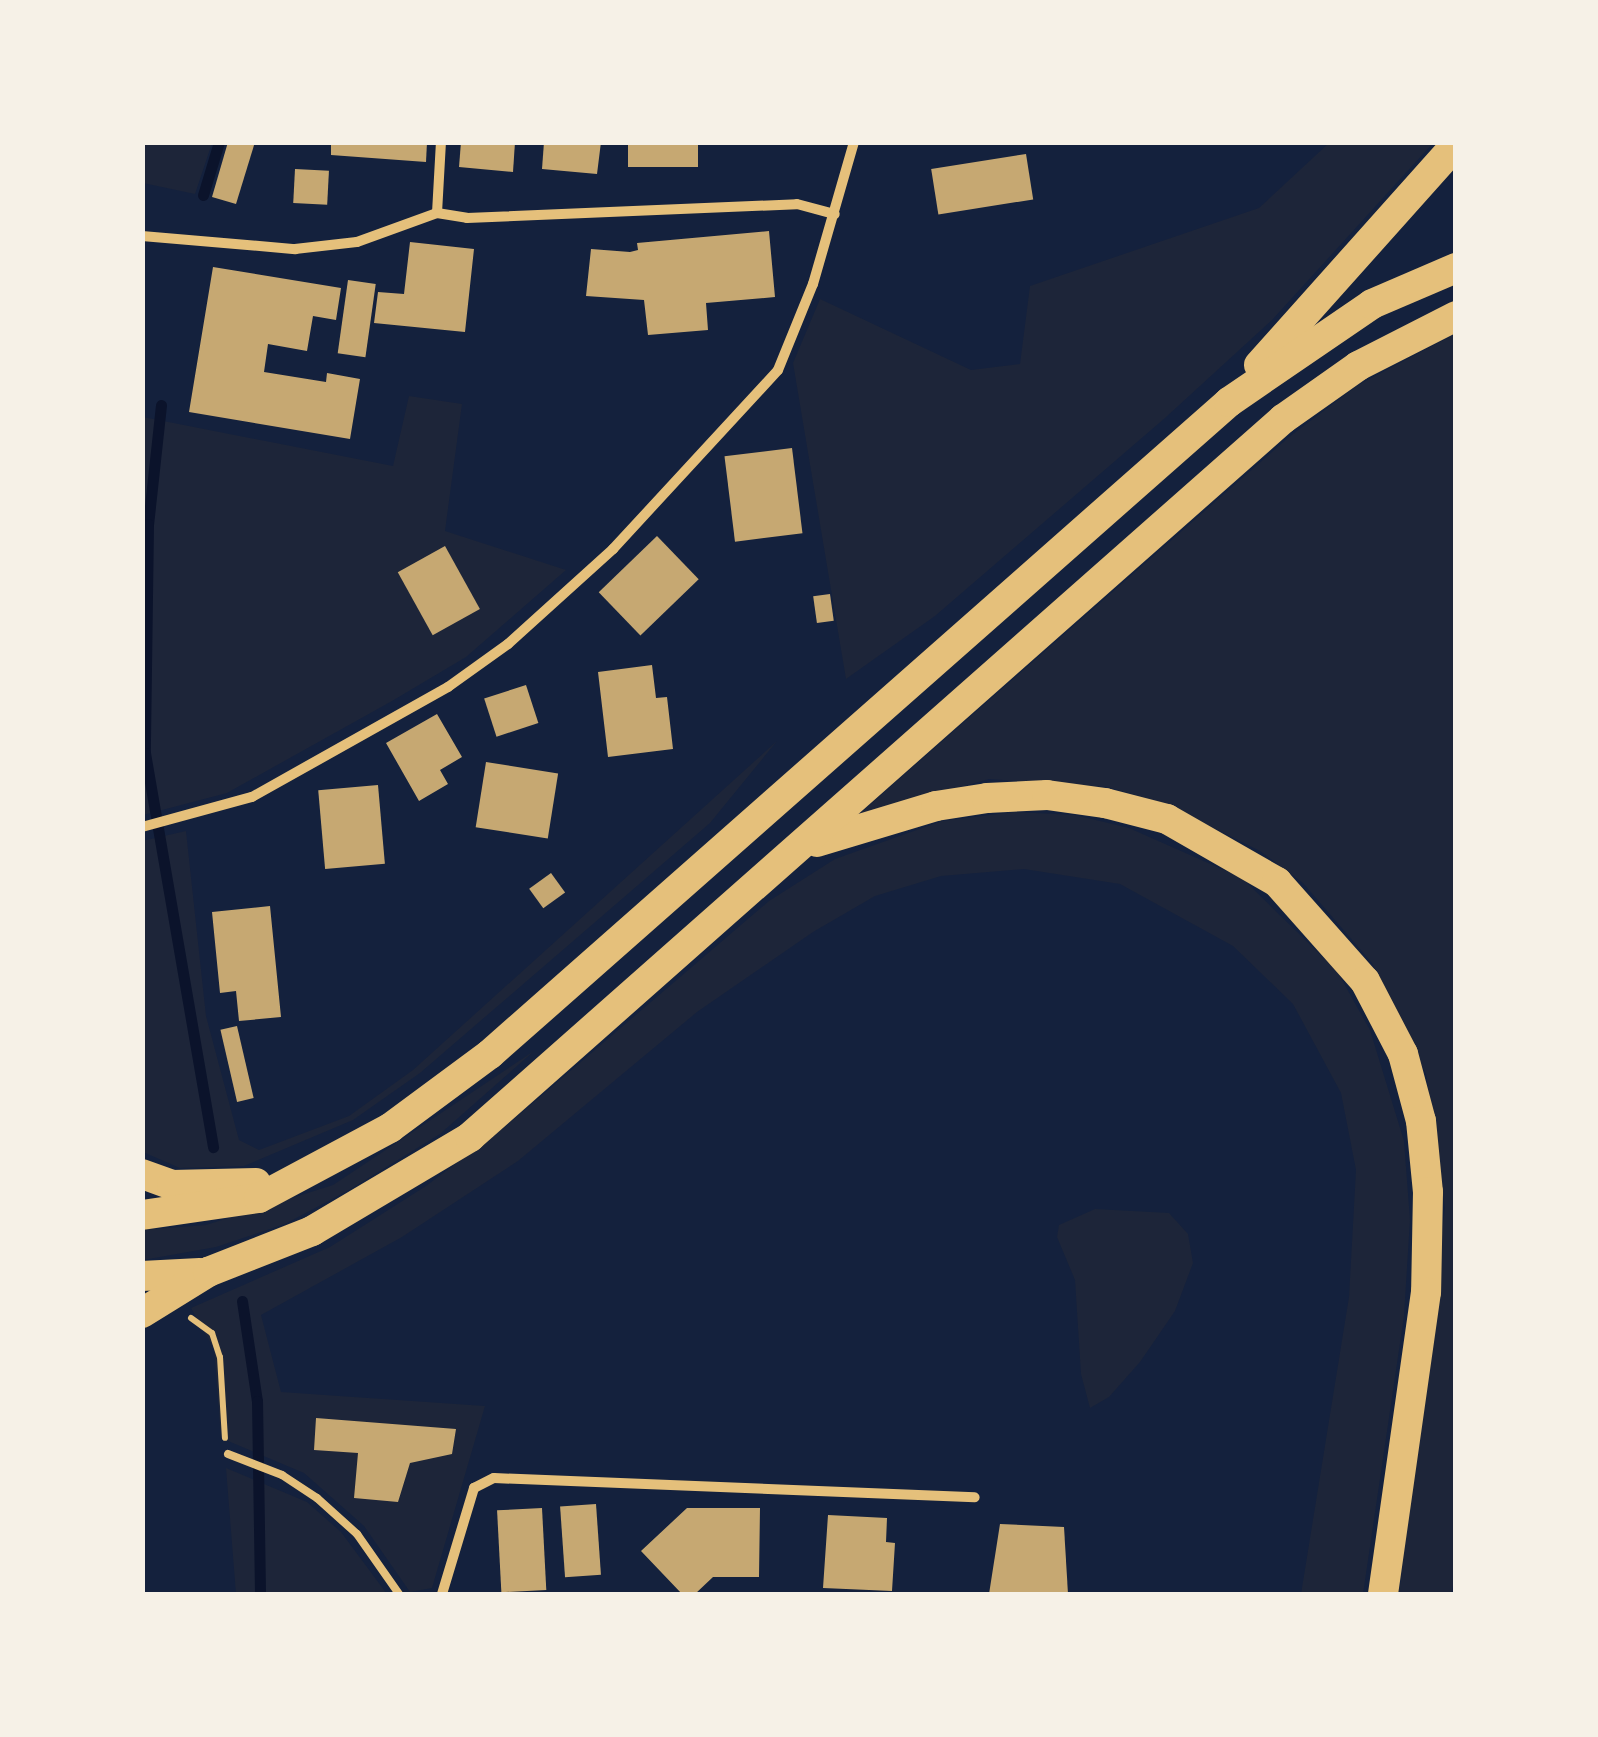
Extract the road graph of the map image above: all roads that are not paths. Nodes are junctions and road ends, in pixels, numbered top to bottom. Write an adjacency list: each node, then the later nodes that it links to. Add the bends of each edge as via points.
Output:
1 (442, 142): 4 (street)
2 (854, 142): 5 (street)
3 (1456, 145): 9 (highway)
4 (436, 213): 5 (street, via 468,218 798,204); 6 (street, via 357,242 323,247)
5 (835, 214): 10 (street, via 778,370 613,549 508,644 448,687 252,797)
6 (142, 236)
7 (1456, 268): 9 (highway, via 1372,304)
8 (1456, 316): 11 (highway, via 1358,366 1283,419)
9 (1229, 402): 12 (highway, via 490,1054 390,1128)
10 (142, 827)
11 (806, 846): 15 (highway, via 470,1136 312,1231); 22 (highway, via 936,806 987,798 1047,795 1106,803 1168,819 1277,882 1366,981 1402,1054 1421,1120 1428,1192 1426,1292)
12 (308, 1173): 13 (highway, via 204,1187); 14 (highway, via 259,1198)
13 (142, 1174)
14 (142, 1215)
15 (208, 1272): 16 (highway); 17 (highway)
16 (142, 1276)
17 (142, 1313)
18 (228, 1454): 20 (lane, via 282,1475 357,1534)
19 (975, 1497): 21 (street, via 494,1478 474,1488)
20 (399, 1594)
21 (442, 1594)
22 (1383, 1594)

